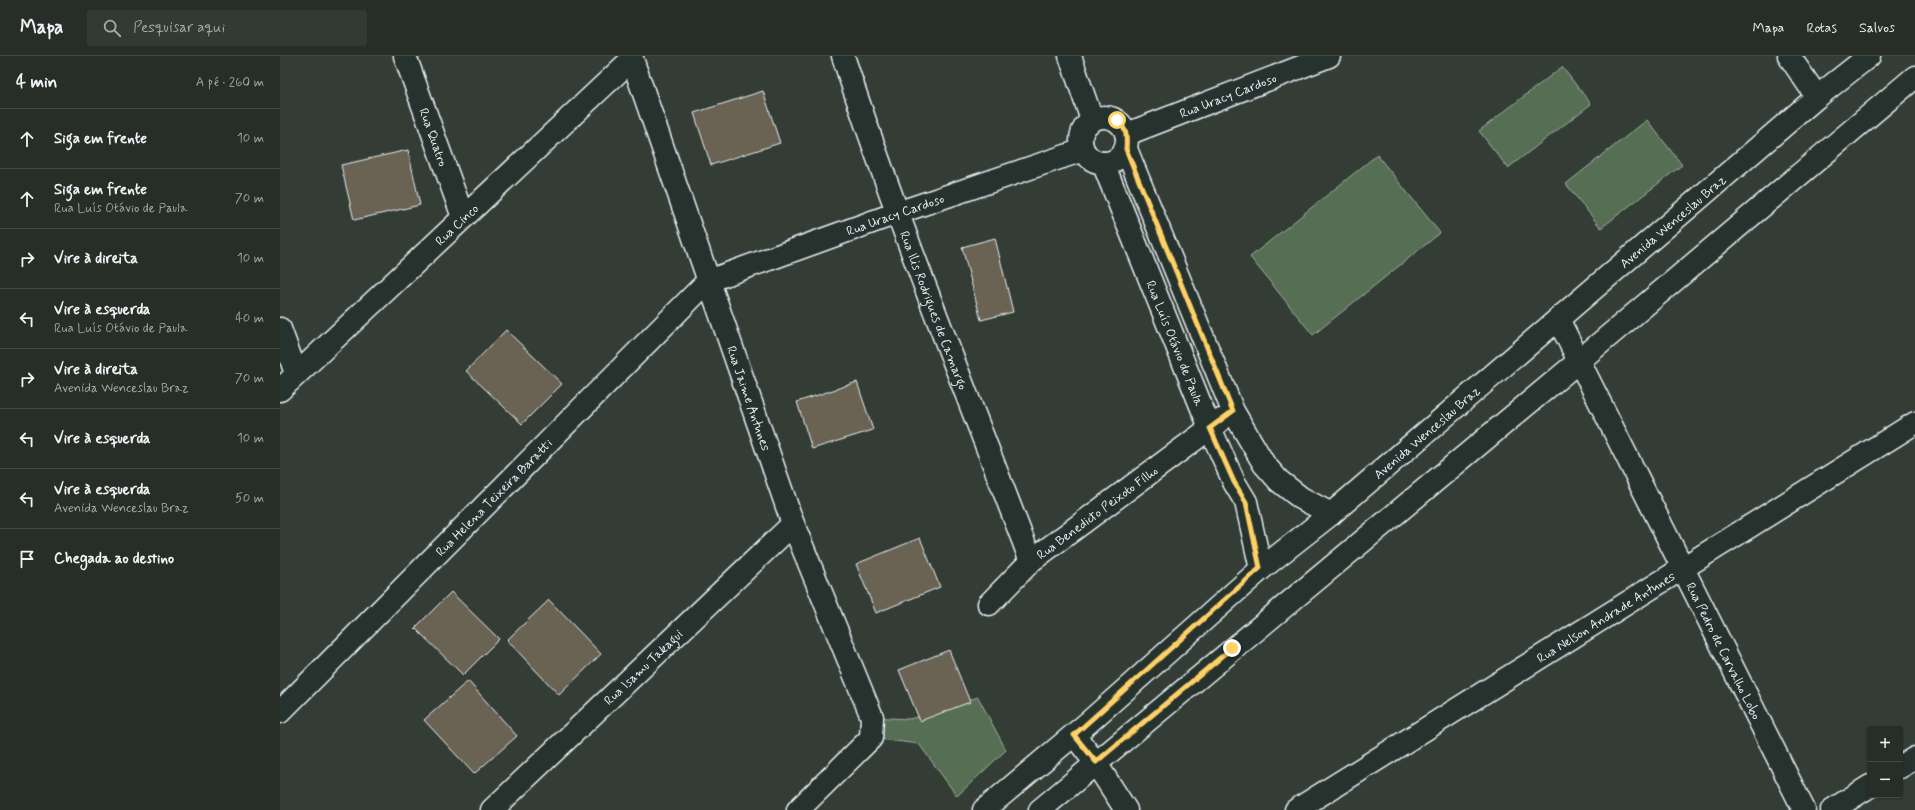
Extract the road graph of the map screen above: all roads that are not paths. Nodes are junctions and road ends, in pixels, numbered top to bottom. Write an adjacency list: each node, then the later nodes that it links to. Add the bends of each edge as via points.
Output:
1 (405, 56): 16 (street, Rua Quatro)
2 (843, 56): 15 (street, Rua Ilis Rodrigues de Camargo)
3 (1070, 56): 11 (street)
4 (1329, 56): 8 (street, Rua Uracy Cardoso)
5 (1789, 56): 10 (street)
6 (1869, 56): 10 (street, Avenida Wenceslau Braz)
7 (631, 58): 16 (street, Rua Cinco); 17 (street, Rua Jaime Antunes)
8 (1298, 61): 12 (street, Rua Uracy Cardoso)
9 (1915, 77): 20 (street)
10 (1817, 97): 18 (street, Avenida Wenceslau Braz)
11 (1092, 120): 12 (street, via 1109,117 1117,120 1123,126); 13 (street, via 1081,133)
12 (1126, 142): 14 (street, via 1120,157 1112,162); 23 (street, Rua Luís Otávio de Paula)
13 (1083, 150): 14 (street, via 1087,157); 15 (street, Rua Uracy Cardoso)
14 (1102, 163): 25 (street, Rua Luís Otávio de Paula)
15 (897, 213): 17 (street, Rua Uracy Cardoso); 28 (street, Rua Ilis Rodrigues de Camargo)
16 (464, 217): 21 (street, Rua Cinco)
17 (708, 281): 27 (street, Rua Jaime Antunes); 32 (street, Rua Helena Teixeira Baratti)
18 (1558, 319): 20 (street, Rua Pedro de Carvalho Lobo); 26 (street, Avenida Wenceslau Braz)
19 (280, 329): 21 (street)
20 (1579, 361): 30 (street, Rua Pedro de Carvalho Lobo); 35 (street)
21 (296, 373): 22 (street, Rua Cinco)
22 (280, 390)
23 (1233, 411): 25 (street, Rua Benedicto Peixoto Filho); 26 (street, Rua Luís Otávio de Paula, via 1264,464 1279,481 1301,498)
24 (1915, 422): 30 (street, Rua Nelson Andrade Antunes)
25 (1210, 428): 28 (street, Rua Benedicto Peixoto Filho); 29 (street, Rua Luís Otávio de Paula, via 1234,482 1246,502)
26 (1330, 514): 29 (street, Avenida Wenceslau Braz)
27 (793, 524): 38 (street, Rua Isamu Takagui); 39 (street, Rua Jaime Antunes, via 872,718 871,738)
28 (1031, 561): 31 (street, Rua Benedicto Peixoto Filho)
29 (1260, 568): 33 (street, Avenida Wenceslau Braz)
30 (1682, 569): 43 (street, Rua Nelson Andrade Antunes); 44 (street, Rua Pedro de Carvalho Lobo)
31 (989, 604)
32 (280, 712)
33 (1074, 735): 35 (street); 40 (street, Avenida Wenceslau Braz)
34 (1915, 758): 36 (street)
35 (1096, 762): 41 (street); 42 (street)
36 (1903, 765)
37 (1867, 788): 45 (street)
38 (492, 810)
39 (798, 810)
40 (984, 810)
41 (1040, 810)
42 (1126, 810)
43 (1296, 810)
44 (1804, 810)
45 (1832, 810)

